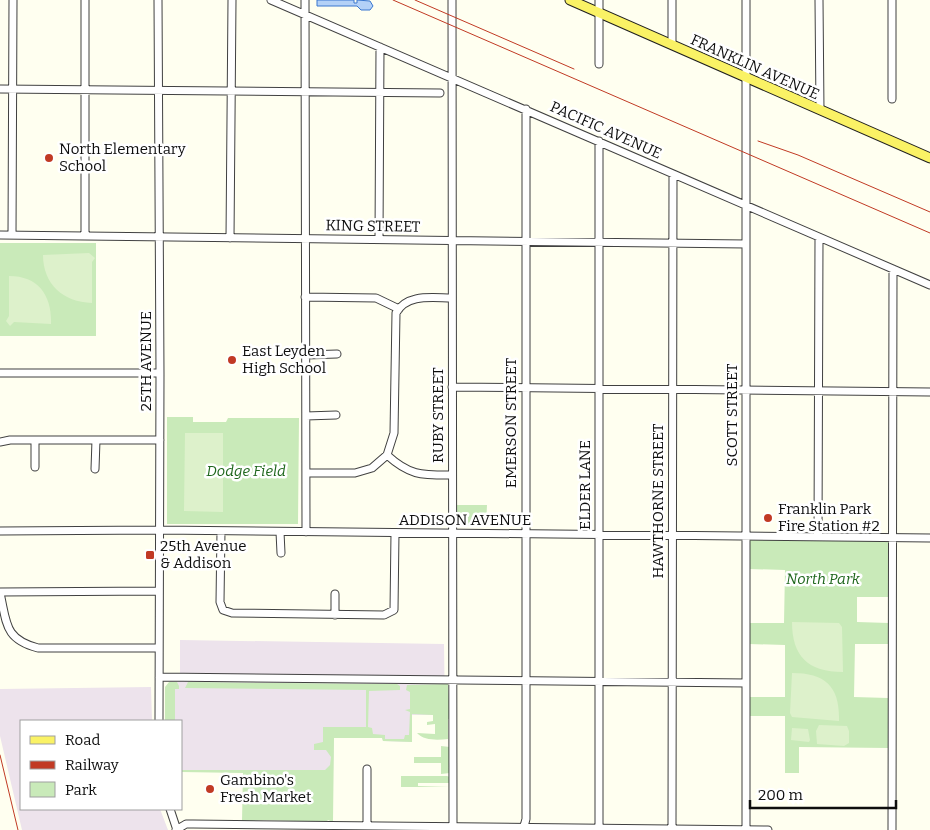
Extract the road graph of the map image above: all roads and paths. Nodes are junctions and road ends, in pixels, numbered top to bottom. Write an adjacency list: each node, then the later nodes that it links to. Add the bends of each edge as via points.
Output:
1 (12, 0): 22 (street)
2 (85, 0): 23 (street)
3 (158, 0): 24 (street, 25TH AVENUE)
4 (232, 0): 25 (street)
5 (271, 0): 15 (street, PACIFIC AVENUE)
6 (305, 0): 15 (street)
7 (452, 0): 20 (street, RUBY STREET)
8 (570, 0): 14 (main road, FRANKLIN AVENUE)
9 (599, 0): 14 (street)
10 (672, 0): 16 (street)
11 (746, 0): 19 (street, SCOTT STREET)
12 (819, 0): 31 (street)
13 (892, 0): 29 (street)
14 (599, 12): 16 (main road, FRANKLIN AVENUE); 18 (street)
15 (305, 15): 17 (street, PACIFIC AVENUE); 26 (street)
16 (672, 45): 19 (main road, FRANKLIN AVENUE)
17 (380, 47): 20 (street, PACIFIC AVENUE); 27 (street)
18 (599, 64)
19 (746, 77): 31 (main road, FRANKLIN AVENUE); 35 (street, SCOTT STREET)
20 (452, 79): 30 (street, PACIFIC AVENUE); 44 (street, RUBY STREET)
21 (0, 89): 22 (street)
22 (12, 89): 23 (street); 37 (street)
23 (85, 90): 24 (street); 38 (street)
24 (159, 91): 25 (street); 39 (street, 25TH AVENUE)
25 (232, 91): 26 (street); 40 (street)
26 (306, 92): 27 (street); 42 (street)
27 (379, 92): 28 (street); 43 (street)
28 (440, 93)
29 (892, 99)
30 (526, 109): 32 (street, PACIFIC AVENUE); 45 (street, EMERSON STREET)
31 (820, 110): 33 (main road, FRANKLIN AVENUE)
32 (599, 141): 34 (street, PACIFIC AVENUE); 46 (street, ELDER LANE)
33 (930, 158)
34 (672, 174): 35 (street, PACIFIC AVENUE); 47 (street, HAWTHORNE STREET)
35 (746, 206): 41 (street, PACIFIC AVENUE); 48 (street, SCOTT STREET)
36 (0, 235): 37 (street, KING STREET)
37 (12, 236): 38 (street, KING STREET)
38 (85, 236): 39 (street, KING STREET)
39 (159, 237): 40 (street, KING STREET); 57 (street, 25TH AVENUE)
40 (230, 238): 42 (street, KING STREET)
41 (819, 238): 49 (street, PACIFIC AVENUE); 63 (street)
42 (306, 239): 43 (street, KING STREET); 51 (street)
43 (379, 239): 44 (street, KING STREET)
44 (452, 240): 45 (street, KING STREET); 52 (street, RUBY STREET)
45 (525, 241): 46 (street, KING STREET); 59 (street, EMERSON STREET)
46 (599, 242): 47 (street, KING STREET); 60 (street, ELDER LANE)
47 (672, 243): 48 (street, KING STREET); 61 (street, HAWTHORNE STREET)
48 (746, 244): 62 (street, SCOTT STREET)
49 (893, 269): 50 (street, PACIFIC AVENUE); 64 (street)
50 (930, 285)
51 (305, 296): 53 (street, via 376,298); 55 (street)
52 (452, 298): 53 (street, via 417,298); 58 (street, RUBY STREET)
53 (399, 309): 72 (street, via 395,319 394,433)
54 (337, 354): 55 (street)
55 (306, 355): 67 (street)
56 (0, 373): 57 (street)
57 (160, 373): 70 (street, 25TH AVENUE)
58 (452, 386): 59 (street); 76 (street, RUBY STREET)
59 (525, 388): 60 (street); 84 (street, EMERSON STREET)
60 (599, 389): 61 (street); 85 (street, ELDER LANE)
61 (672, 389): 62 (street); 86 (street, HAWTHORNE STREET)
62 (746, 390): 63 (street); 87 (street, SCOTT STREET)
63 (819, 390): 64 (street); 88 (street)
64 (893, 391): 65 (street); 89 (street)
65 (930, 392)
66 (336, 415): 67 (street)
67 (306, 416): 75 (street)
68 (35, 440): 69 (street); 71 (street); 73 (street)
69 (96, 440): 70 (street); 74 (street)
70 (160, 440): 77 (street, 25TH AVENUE)
71 (0, 442)
72 (387, 456): 75 (street, via 372,468 356,473); 76 (street, via 415,474)
73 (35, 466)
74 (96, 469)
75 (306, 473): 81 (street)
76 (452, 475): 83 (street, RUBY STREET)
77 (159, 530): 78 (street, ADDISON AVENUE); 79 (street, ADDISON AVENUE); 92 (street, 25TH AVENUE)
78 (0, 531)
79 (221, 531): 80 (street, ADDISON AVENUE); 95 (street, via 220,602 223,610 232,613)
80 (280, 532): 81 (street, ADDISON AVENUE); 91 (street)
81 (306, 532): 82 (street, ADDISON AVENUE)
82 (395, 533): 83 (street, ADDISON AVENUE); 95 (street, via 394,610 384,615)
83 (452, 534): 84 (street, ADDISON AVENUE); 98 (street, RUBY STREET)
84 (525, 534): 85 (street, ADDISON AVENUE); 99 (street, EMERSON STREET)
85 (599, 535): 86 (street, ADDISON AVENUE); 100 (street, ELDER LANE)
86 (672, 536): 87 (street, ADDISON AVENUE); 101 (street, HAWTHORNE STREET)
87 (746, 536): 88 (street, ADDISON AVENUE); 102 (street, SCOTT STREET)
88 (818, 537): 89 (street, ADDISON AVENUE)
89 (892, 538): 90 (street, ADDISON AVENUE); 114 (street)
90 (930, 538)
91 (281, 553)
92 (159, 591): 93 (street); 96 (street, 25TH AVENUE)
93 (0, 592): 96 (street, via 9,629 19,642 38,648)
94 (335, 594): 95 (street)
95 (335, 615)
96 (159, 648): 97 (street, 25TH AVENUE)
97 (159, 677): 98 (street); 103 (street, 25TH AVENUE)
98 (453, 680): 99 (street); 107 (street, RUBY STREET)
99 (526, 681): 100 (street); 109 (street, EMERSON STREET)
100 (599, 682): 101 (street); 108 (street, ELDER LANE)
101 (672, 682): 102 (street); 110 (street, HAWTHORNE STREET)
102 (746, 683): 112 (street, SCOTT STREET)
103 (159, 720)
104 (367, 769): 106 (street)
105 (170, 810): 111 (street)
106 (367, 826): 107 (street); 111 (street, via 186,824)
107 (453, 828): 109 (street)
108 (599, 828): 109 (street); 110 (street)
109 (523, 829)
110 (672, 829): 112 (street)
111 (177, 830)
112 (746, 830): 113 (street)
113 (768, 830)
114 (892, 830)

